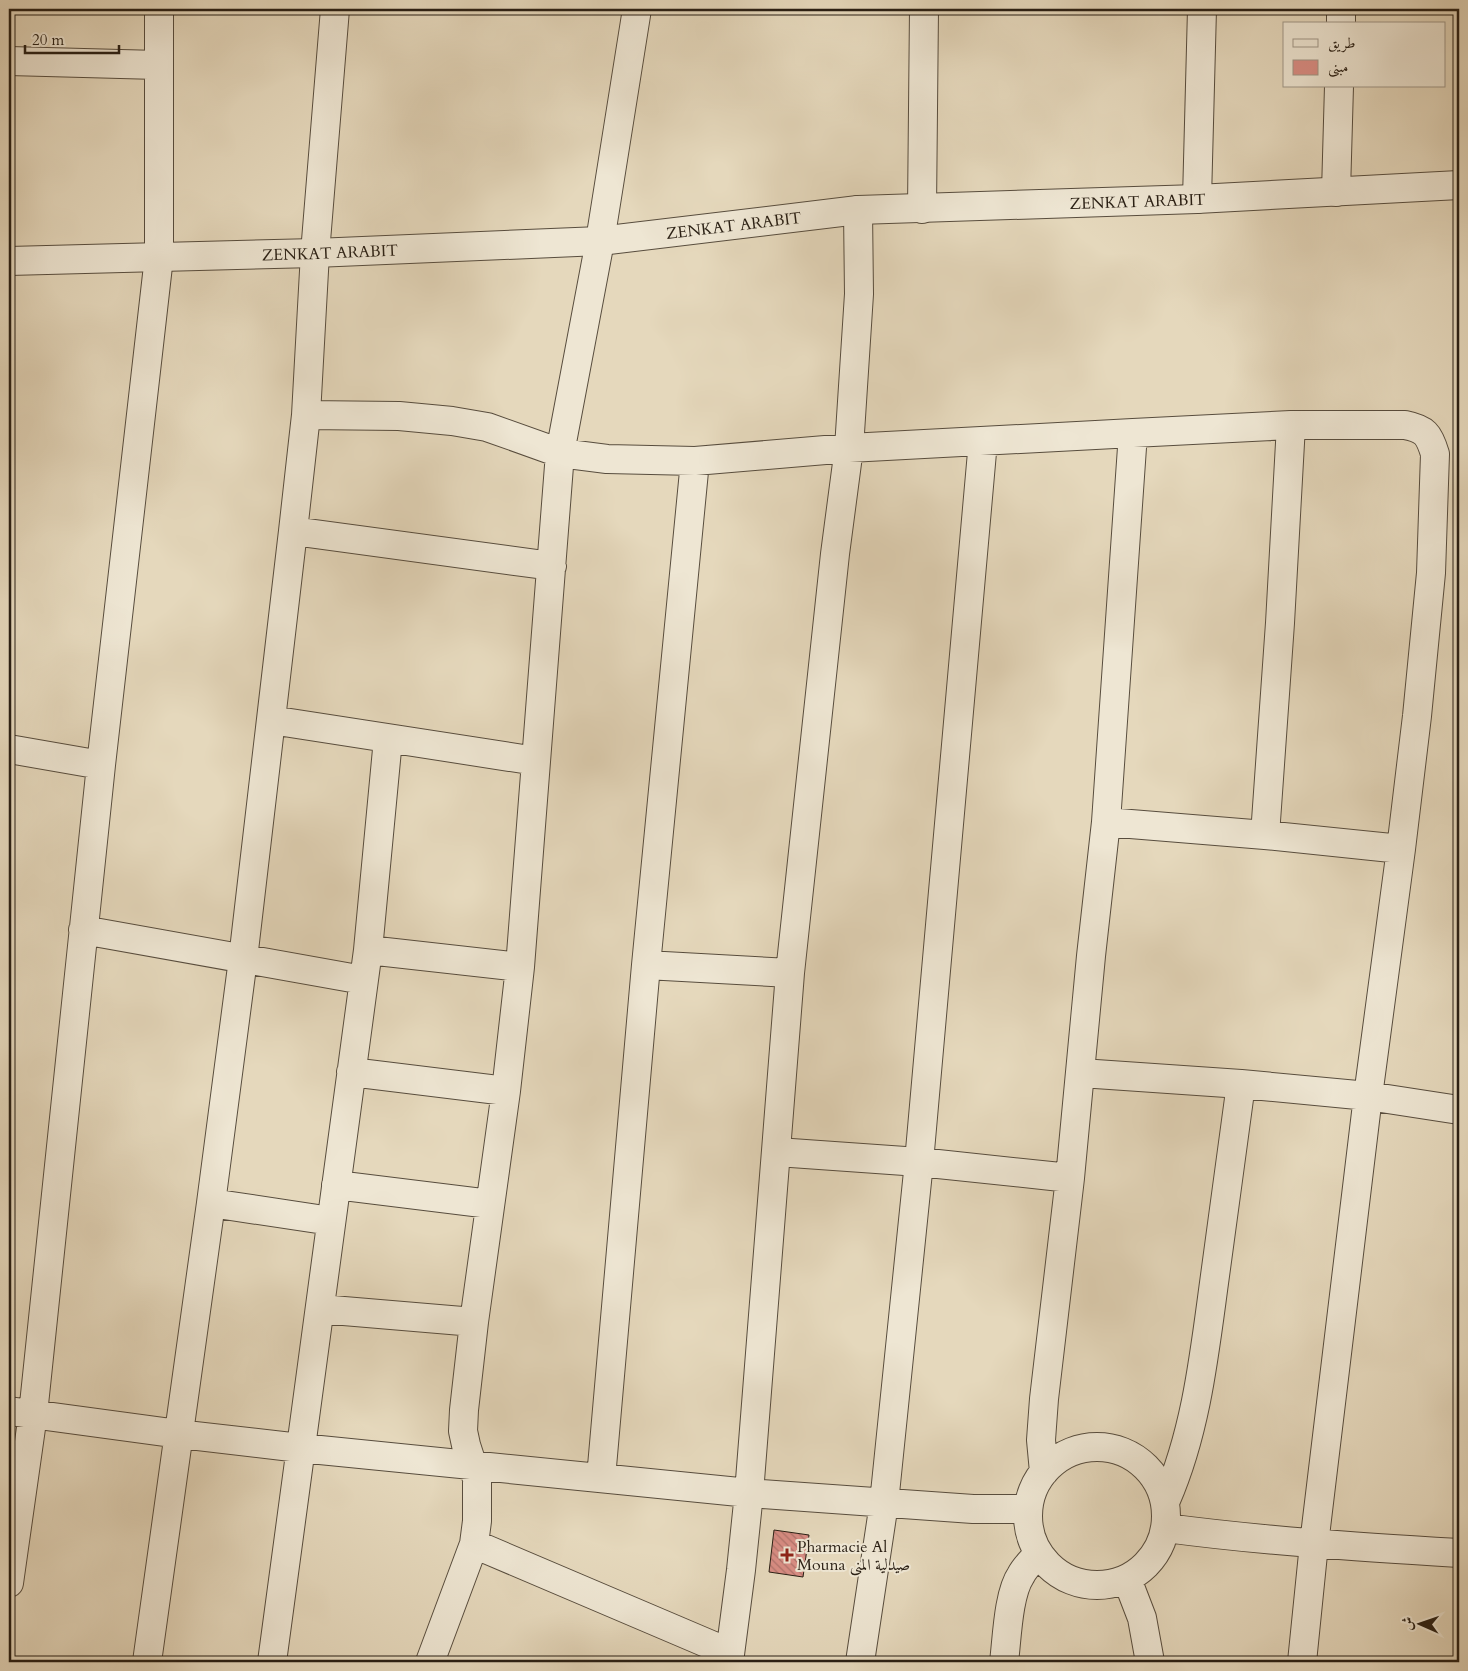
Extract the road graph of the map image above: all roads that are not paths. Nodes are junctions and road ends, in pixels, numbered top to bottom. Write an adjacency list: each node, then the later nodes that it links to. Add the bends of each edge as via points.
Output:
1 (159, 9): 9 (street)
2 (335, 9): 17 (street)
3 (637, 9): 16 (street)
4 (924, 9): 14 (street)
5 (1202, 9): 13 (street)
6 (1341, 9): 7 (street)
7 (1341, 22)
8 (9, 61): 9 (street)
9 (158, 65): 18 (street)
10 (1339, 88): 12 (street)
11 (1459, 185): 12 (street, ZENKAT ARABIT)
12 (1336, 192): 13 (street, ZENKAT ARABIT)
13 (1196, 199): 14 (street, ZENKAT ARABIT)
14 (922, 208): 15 (street, ZENKAT ARABIT)
15 (858, 210): 16 (street, ZENKAT ARABIT); 24 (street, via 859,294)
16 (600, 241): 17 (street, ZENKAT ARABIT); 25 (street)
17 (315, 254): 18 (street, ZENKAT ARABIT); 20 (street)
18 (159, 257): 19 (street, ZENKAT ARABIT); 33 (street)
19 (9, 261)
20 (306, 414): 25 (street, via 452,420 487,427); 27 (street)
21 (1291, 425): 22 (street); 35 (street); 36 (street, via 1420,428 1427,434 1435,454 1430,573)
22 (1133, 432): 23 (street); 34 (street)
23 (983, 441): 24 (street); 51 (street)
24 (848, 448): 26 (street); 42 (street)
25 (560, 453): 26 (street); 28 (street)
26 (695, 461): 40 (street)
27 (293, 531): 28 (street); 29 (street)
28 (552, 566): 32 (street)
29 (272, 720): 30 (street); 39 (street)
30 (388, 739): 32 (street); 38 (street)
31 (9, 748): 33 (street)
32 (536, 760): 41 (street)
33 (100, 765): 37 (street)
34 (1106, 822): 35 (street); 45 (street)
35 (1265, 835): 36 (street)
36 (1401, 849): 48 (street)
37 (83, 930): 39 (street); 59 (street)
38 (368, 950): 41 (street); 43 (street)
39 (243, 959): 43 (street); 54 (street)
40 (646, 965): 42 (street); 64 (street)
41 (520, 967): 47 (street)
42 (790, 972): 50 (street)
43 (363, 980): 44 (street)
44 (351, 1072): 47 (street); 53 (street)
45 (1080, 1073): 46 (street); 52 (street)
46 (1241, 1084): 48 (street); 66 (street, via 1202,1371 1189,1435)
47 (506, 1091): 55 (street)
48 (1368, 1096): 49 (street); 71 (street)
49 (1459, 1110)
50 (776, 1152): 51 (street); 65 (street)
51 (919, 1162): 52 (street); 67 (street)
52 (1070, 1178): 63 (street, via 1044,1399 1041,1440)
53 (336, 1185): 55 (street); 56 (street)
54 (211, 1203): 56 (street); 60 (street)
55 (490, 1204): 58 (street)
56 (331, 1221): 57 (street)
57 (320, 1309): 58 (street); 61 (street)
58 (474, 1322): 62 (street, via 464,1431)
59 (21, 1413): 60 (street); 75 (street)
60 (179, 1434): 61 (street); 77 (street)
61 (300, 1448): 62 (street); 78 (street)
62 (474, 1466): 64 (street); 70 (street, via 477,1479)
63 (1044, 1472): 66 (street, via 1068,1452 1098,1446 1128,1453 1153,1472); 68 (street)
64 (601, 1478): 65 (street)
65 (749, 1493): 67 (street); 76 (street)
66 (1166, 1500): 69 (street)
67 (884, 1503): 68 (street); 80 (street)
68 (1028, 1509): 73 (street, via 1031,1536)
69 (1166, 1528): 71 (street); 74 (street, via 1152,1559)
70 (474, 1544): 76 (street); 79 (street)
71 (1314, 1544): 72 (street); 83 (street)
72 (1459, 1553)
73 (1038, 1554): 74 (street, via 1067,1578 1098,1586); 81 (street, via 1020,1576 1013,1596)
74 (1128, 1579): 82 (street, via 1142,1618)
75 (9, 1583)
76 (729, 1658)
77 (147, 1662)
78 (272, 1662)
79 (430, 1662)
80 (860, 1662)
81 (1004, 1662)
82 (1150, 1662)
83 (1302, 1662)

